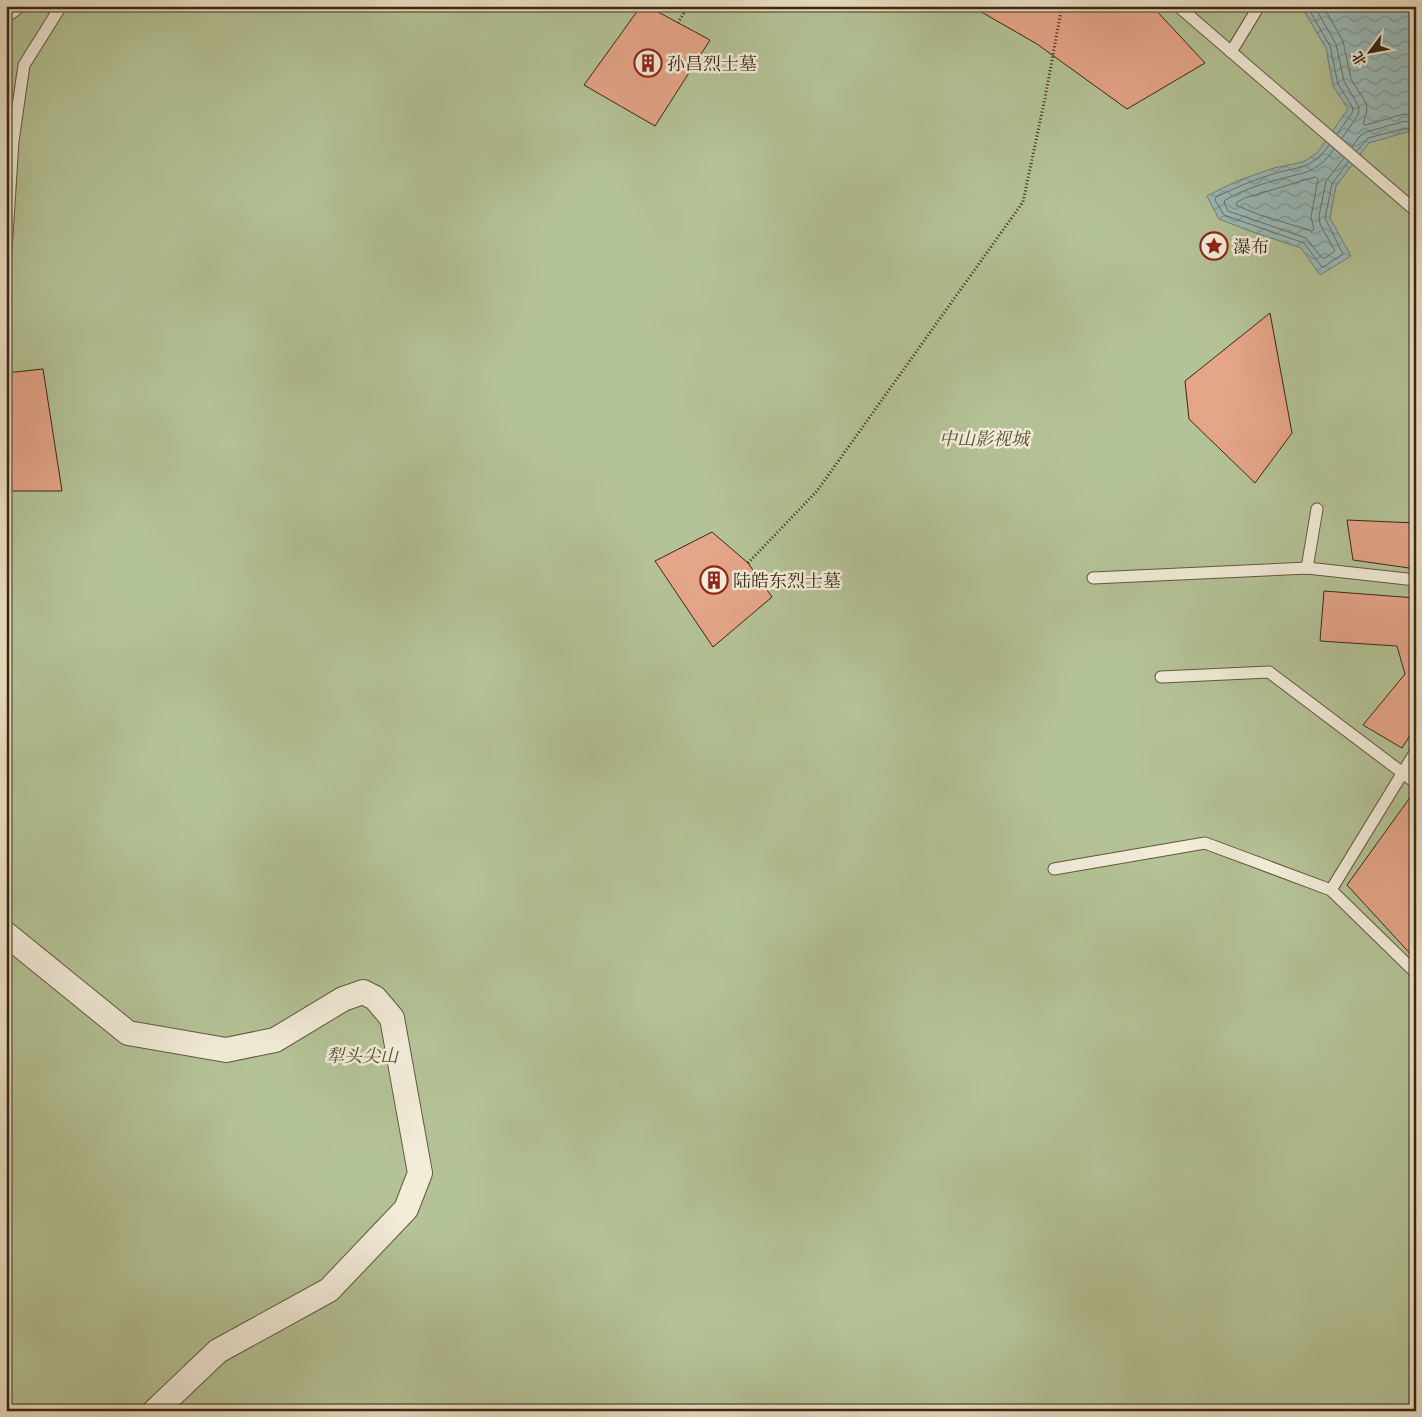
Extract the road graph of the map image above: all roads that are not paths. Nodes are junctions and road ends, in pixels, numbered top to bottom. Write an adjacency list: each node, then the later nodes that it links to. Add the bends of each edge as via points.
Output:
1 (21, 6): 5 (lane)
2 (61, 6): 7 (lane, via 24,65)
3 (1178, 6): 6 (lane)
4 (1259, 6): 6 (lane)
5 (6, 17)
6 (1231, 52): 8 (lane)
7 (8, 205): 9 (lane)
8 (1416, 211)
9 (6, 252)
10 (1317, 509): 11 (lane)
11 (1307, 568): 12 (lane); 13 (lane)
12 (1093, 578)
13 (1416, 580)
14 (1161, 677): 16 (lane, via 1269,672)
15 (1416, 751): 16 (lane)
16 (1403, 772): 17 (lane); 19 (lane)
17 (1416, 783)
18 (1054, 869): 19 (lane, via 1205,844)
19 (1331, 890): 21 (lane)
20 (6, 934): 22 (street, via 128,1033 226,1050 275,1040 343,999 363,992 375,998 392,1018 420,1172 406,1210 329,1290 218,1351)
21 (1416, 974)
22 (155, 1411)

